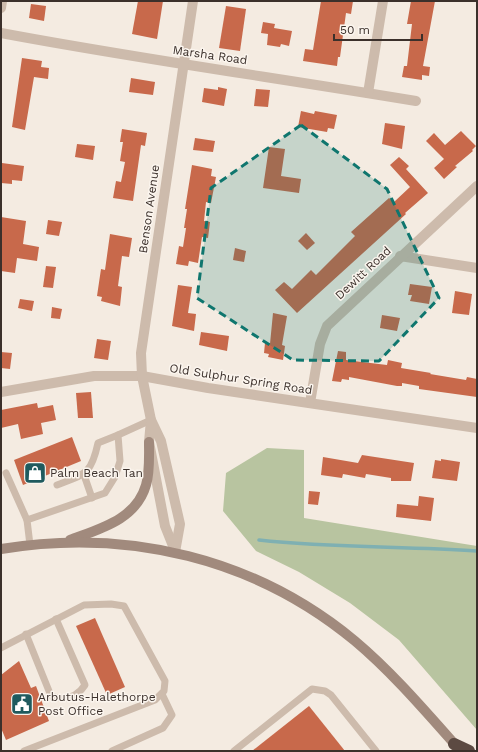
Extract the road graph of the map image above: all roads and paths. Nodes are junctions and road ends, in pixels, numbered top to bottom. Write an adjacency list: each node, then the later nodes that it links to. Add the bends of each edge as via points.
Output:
1 (2, 1): 4 (street)
2 (193, 1): 6 (street, Benson Avenue)
3 (383, 1): 7 (street)
4 (1, 8)
5 (1, 33): 6 (street, Marsha Road)
6 (184, 64): 7 (street, Marsha Road); 12 (street, Benson Avenue, via 141,353)
7 (368, 93): 8 (street, Marsha Road)
8 (416, 101)
9 (477, 186): 10 (street, Dewitt Road)
10 (400, 256): 11 (street); 14 (street, Dewitt Road, via 327,326 320,344)
11 (477, 268)
12 (142, 376): 13 (street, Old Sulphur Spring Road, via 94,376); 14 (street, Old Sulphur Spring Road); 15 (street, Benson Avenue)
13 (1, 392)
14 (310, 403): 16 (street, Old Sulphur Spring Road)
15 (151, 420): 17 (lane); 18 (street, Benson Avenue); 27 (street, Benson Avenue, via 161,441 180,524)
16 (477, 428)
17 (118, 435): 20 (lane, via 98,444 95,457); 22 (lane, via 120,461 115,478 105,493)
18 (149, 442): 24 (main road, via 146,486 131,509 110,525); 27 (street, Benson Avenue, via 165,526)
19 (6, 473): 23 (lane)
20 (84, 475): 21 (lane); 22 (lane)
21 (57, 485)
22 (92, 498): 23 (lane)
23 (27, 520): 25 (lane)
24 (63, 543): 25 (main road); 27 (main road, via 98,543)
25 (30, 545): 26 (main road)
26 (1, 550)
27 (175, 552): 32 (main road, via 255,579 288,595 321,616 392,675)
28 (56, 619): 29 (lane); 29 (lane, via 85,685 75,696 60,699 51,696); 31 (lane, via 84,605 124,606 165,681)
29 (26, 634): 30 (lane)
30 (3, 645)
31 (162, 694): 33 (lane, via 155,700); 34 (lane, via 172,715 163,728)
32 (457, 747): 37 (highway)
33 (24, 751)
34 (112, 751)
35 (234, 751): 36 (lane, via 312,689 325,691 331,695)
36 (376, 751)
37 (469, 751)

